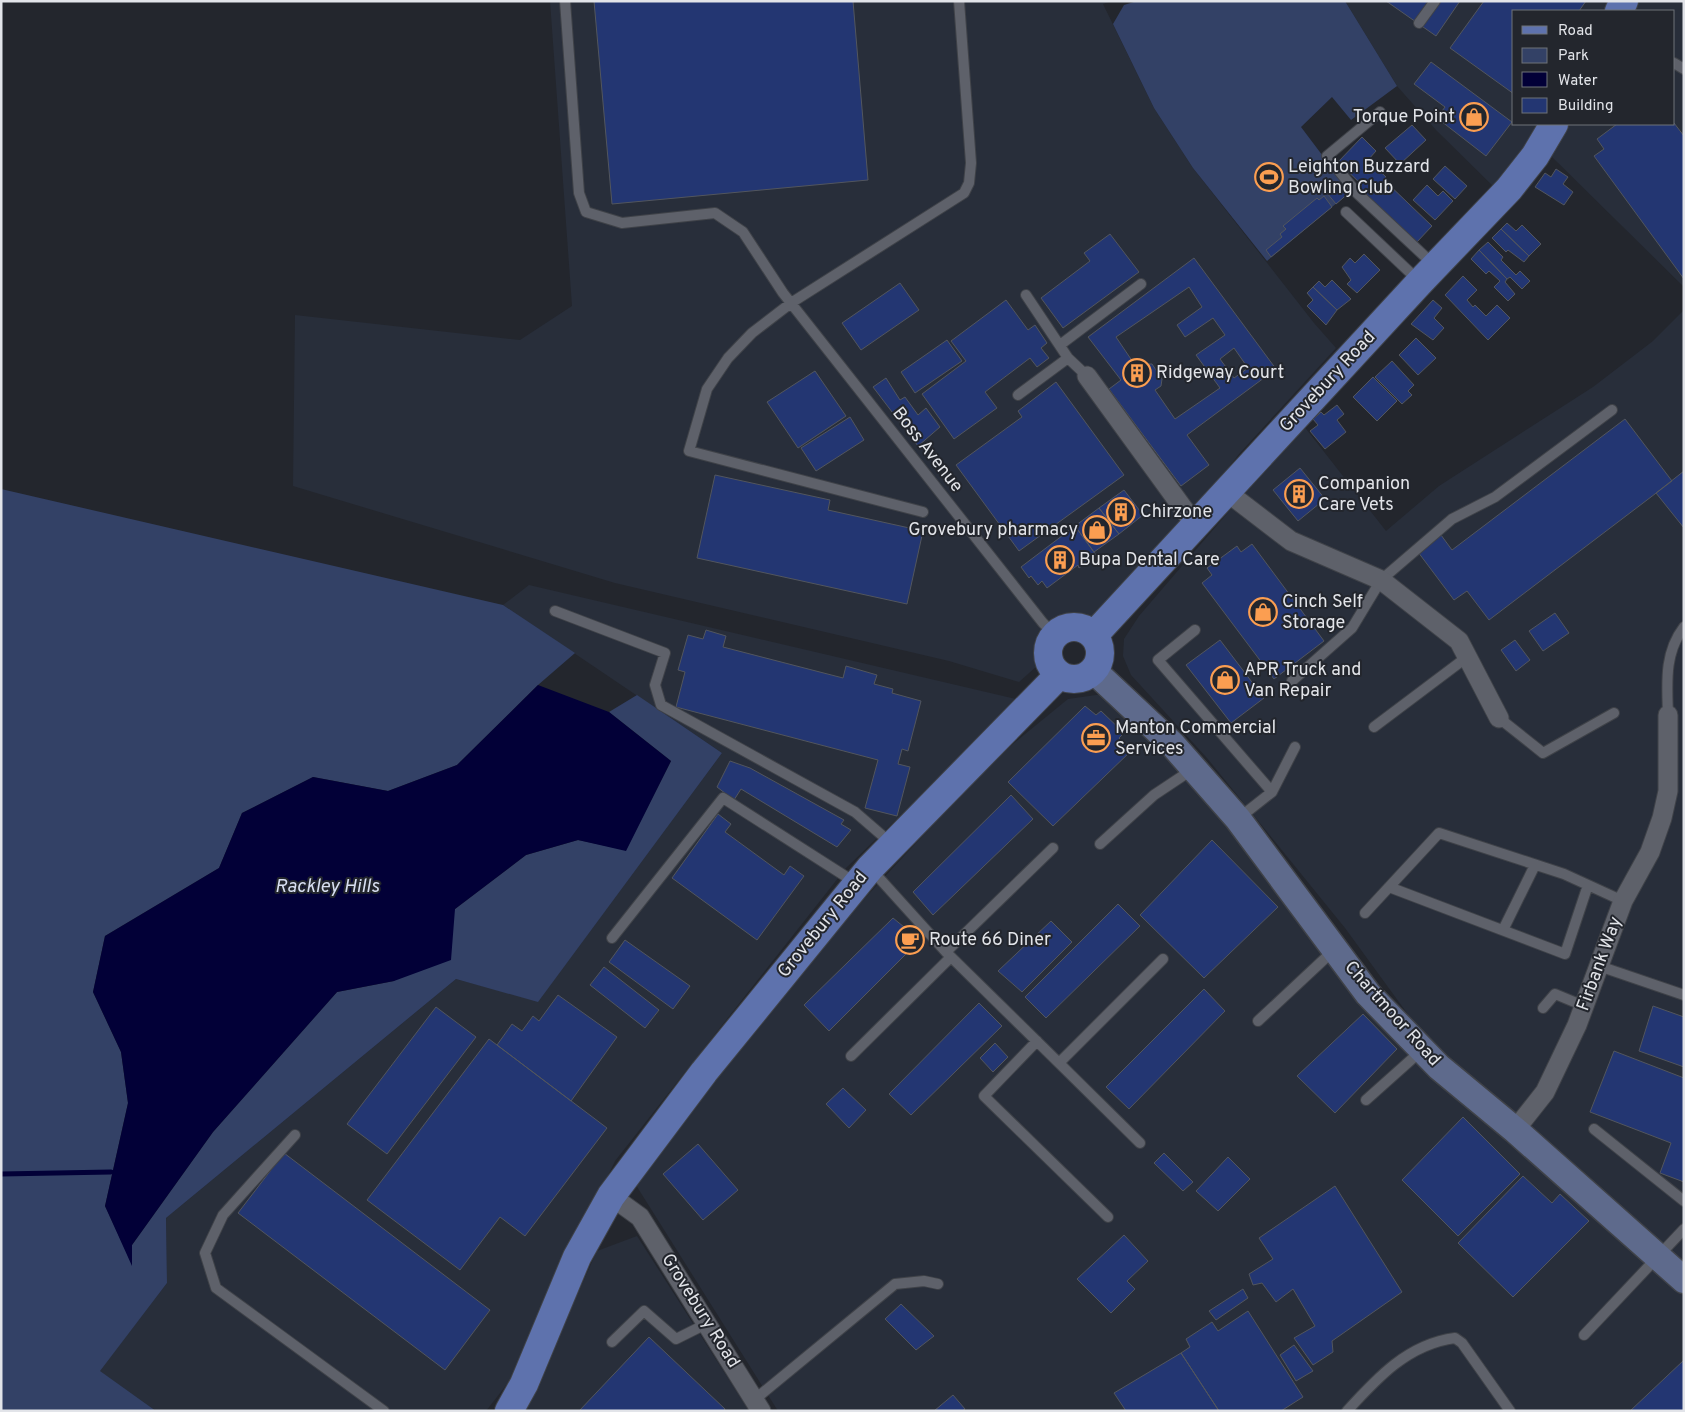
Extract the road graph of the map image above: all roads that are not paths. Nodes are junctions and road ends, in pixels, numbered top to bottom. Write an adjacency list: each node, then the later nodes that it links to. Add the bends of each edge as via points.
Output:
1 (564, 1): 11 (lane, Boss Avenue, via 579,193 586,212 622,223 715,213 743,232)
2 (959, 1): 11 (lane, via 971,163 969,183 964,193)
3 (1435, 1): 4 (lane)
4 (1419, 23)
5 (1380, 112): 8 (lane, via 1328,156)
6 (1553, 125): 8 (main road, Grovebury Road, via 1535,156 1509,189)
7 (1346, 212): 8 (lane)
8 (1427, 274): 17 (main road, Grovebury Road)
9 (1141, 284): 12 (lane)
10 (1026, 295): 12 (lane)
11 (791, 303): 18 (lane, via 752,333 716,372 707,389 690,451); 24 (lane, Boss Avenue)
12 (1060, 345): 13 (lane)
13 (1068, 358): 14 (lane); 15 (lane)
14 (1087, 376): 19 (street)
15 (1018, 395)
16 (1612, 410): 20 (lane, via 1495,497 1452,519)
17 (1227, 492): 19 (main road, Grovebury Road); 20 (street, via 1291,541)
18 (923, 512)
19 (1196, 526): 25 (main road, Grovebury Road)
20 (1381, 580): 26 (street, via 1459,641); 29 (lane, via 1352,628)
21 (556, 611): 40 (lane, via 665,653 655,685 662,705 855,812)
22 (1684, 627): 31 (lane, via 1672,645 1666,670)
23 (1195, 630): 36 (lane, via 1158,660)
24 (1055, 635): 25 (main road, via 1071,627 1080,627); 28 (main road, via 1048,646 1047,656)
25 (1094, 635): 27 (main road, via 1101,655)
26 (1467, 657): 32 (street); 33 (lane)
27 (1094, 671): 28 (main road, via 1075,680); 35 (street, Chartmoor Road)
28 (1059, 675): 40 (main road, Grovebury Road)
29 (1292, 681)
30 (1614, 713): 32 (lane, via 1544,753)
31 (1668, 715): 37 (street, Firbank Way)
32 (1499, 718)
33 (1374, 727)
34 (1295, 747): 36 (lane)
35 (1194, 768): 38 (street, Chartmoor Road); 39 (lane, via 1154,794)
36 (1272, 792): 38 (lane)
37 (1676, 792): 46 (street, Firbank Way, via 1662,818 1650,852)
38 (1238, 819): 50 (street, Chartmoor Road)
39 (1100, 844)
40 (892, 845): 43 (main road, Grovebury Road)
41 (1053, 848): 51 (lane)
42 (1535, 865): 44 (lane); 45 (lane, via 1439,833); 48 (lane)
43 (864, 876): 49 (lane, via 723,798); 51 (lane); 67 (main road, Grovebury Road, via 704,1072)
44 (1588, 885): 46 (lane); 48 (lane, via 1565,954)
45 (1389, 887): 47 (lane); 48 (lane)
46 (1623, 900): 53 (street, Firbank Way)
47 (1365, 913)
48 (1503, 930)
49 (612, 938)
50 (1334, 950): 57 (lane); 59 (street, Chartmoor Road, via 1368,994)
51 (949, 954): 58 (lane); 60 (lane)
52 (1162, 959): 61 (lane)
53 (1599, 966): 54 (lane); 55 (street, Firbank Way)
54 (1684, 995)
55 (1584, 1006): 56 (lane, via 1555,994); 64 (street, Firbank Way, via 1545,1092)
56 (1543, 1008)
57 (1258, 1021)
58 (1036, 1041): 61 (lane); 69 (lane, via 984,1096)
59 (1422, 1050): 62 (lane); 64 (street, Chartmoor Road)
60 (851, 1056)
61 (1059, 1063): 66 (lane)
62 (1366, 1100)
63 (1594, 1129): 68 (lane)
64 (1515, 1130): 71 (street, Chartmoor Road)
65 (295, 1135): 78 (lane, via 223,1216 205,1253 216,1288)
66 (1140, 1144)
67 (611, 1196): 74 (street, Grovebury Road, via 640,1217); 79 (main road, Grovebury Road, via 578,1257)
68 (1684, 1201)
69 (1108, 1217)
70 (1684, 1230): 71 (lane)
71 (1658, 1258): 72 (street, Chartmoor Road); 75 (lane)
72 (1684, 1280)
73 (938, 1284): 77 (lane, via 895,1284)
74 (708, 1323): 76 (lane, via 676,1339 644,1311); 77 (street, Grovebury Road)
75 (1584, 1335)
76 (612, 1342)
77 (758, 1405)
78 (384, 1411)
79 (510, 1411)
80 (1347, 1411): 81 (lane, via 1384,1372 1441,1340 1455,1338 1462,1343)
81 (1510, 1411)

